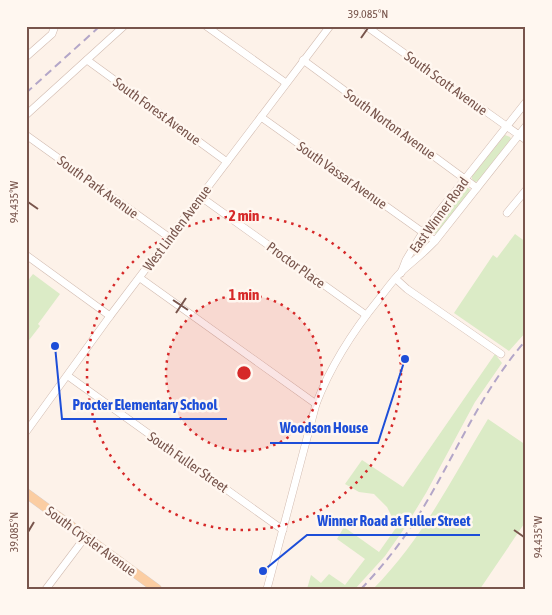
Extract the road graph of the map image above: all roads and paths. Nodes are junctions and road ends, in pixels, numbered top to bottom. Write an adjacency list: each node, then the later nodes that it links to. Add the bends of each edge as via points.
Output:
1 (56, 26): 6 (street, via 52,34)
2 (124, 26): 7 (street)
3 (206, 26): 9 (street)
4 (330, 26): 8 (street, West Linden Avenue)
5 (370, 27): 13 (street, South Scott Avenue)
6 (26, 57)
7 (87, 60): 11 (street); 18 (street, South Forest Avenue)
8 (303, 60): 9 (street, West Linden Avenue); 19 (street, South Norton Avenue)
9 (286, 83): 12 (street, West Linden Avenue)
10 (526, 102): 13 (street, East Winner Road)
11 (26, 115)
12 (261, 117): 18 (street, West Linden Avenue); 24 (street, South Vassar Avenue)
13 (506, 126): 16 (street, South Scott Avenue); 19 (street, East Winner Road)
14 (526, 126): 16 (street, East Winner Road)
15 (26, 135): 25 (street, South Park Avenue)
16 (519, 135): 17 (street, South Scott Avenue); 20 (street, East Winner Road)
17 (526, 140)
18 (227, 162): 22 (street, West Linden Avenue)
19 (465, 179): 20 (street, South Norton Avenue); 24 (street, East Winner Road)
20 (477, 188): 26 (street, East Winner Road)
21 (526, 190): 23 (street)
22 (201, 197): 25 (street, West Linden Avenue); 31 (street, Proctor Place)
23 (507, 213)
24 (423, 232): 26 (street, South Vassar Avenue); 28 (street, East Winner Road)
25 (170, 238): 29 (street, West Linden Avenue)
26 (435, 241): 28 (street, East Winner Road)
27 (26, 255): 32 (street)
28 (401, 272): 30 (street)
29 (140, 278): 32 (street, West Linden Avenue); 35 (street)
30 (396, 279): 31 (street); 33 (street)
31 (366, 315): 35 (street, via 340,355)
32 (110, 316): 34 (street, West Linden Avenue)
33 (501, 354)
34 (68, 376): 36 (street, West Linden Avenue); 38 (street, South Fuller Street)
35 (316, 404): 38 (street)
36 (26, 432)
37 (26, 493): 39 (main road, South Crysler Avenue)
38 (283, 530): 42 (street)
39 (86, 536): 40 (street); 41 (main road, South Crysler Avenue)
40 (46, 589)
41 (156, 589)
42 (268, 589)

